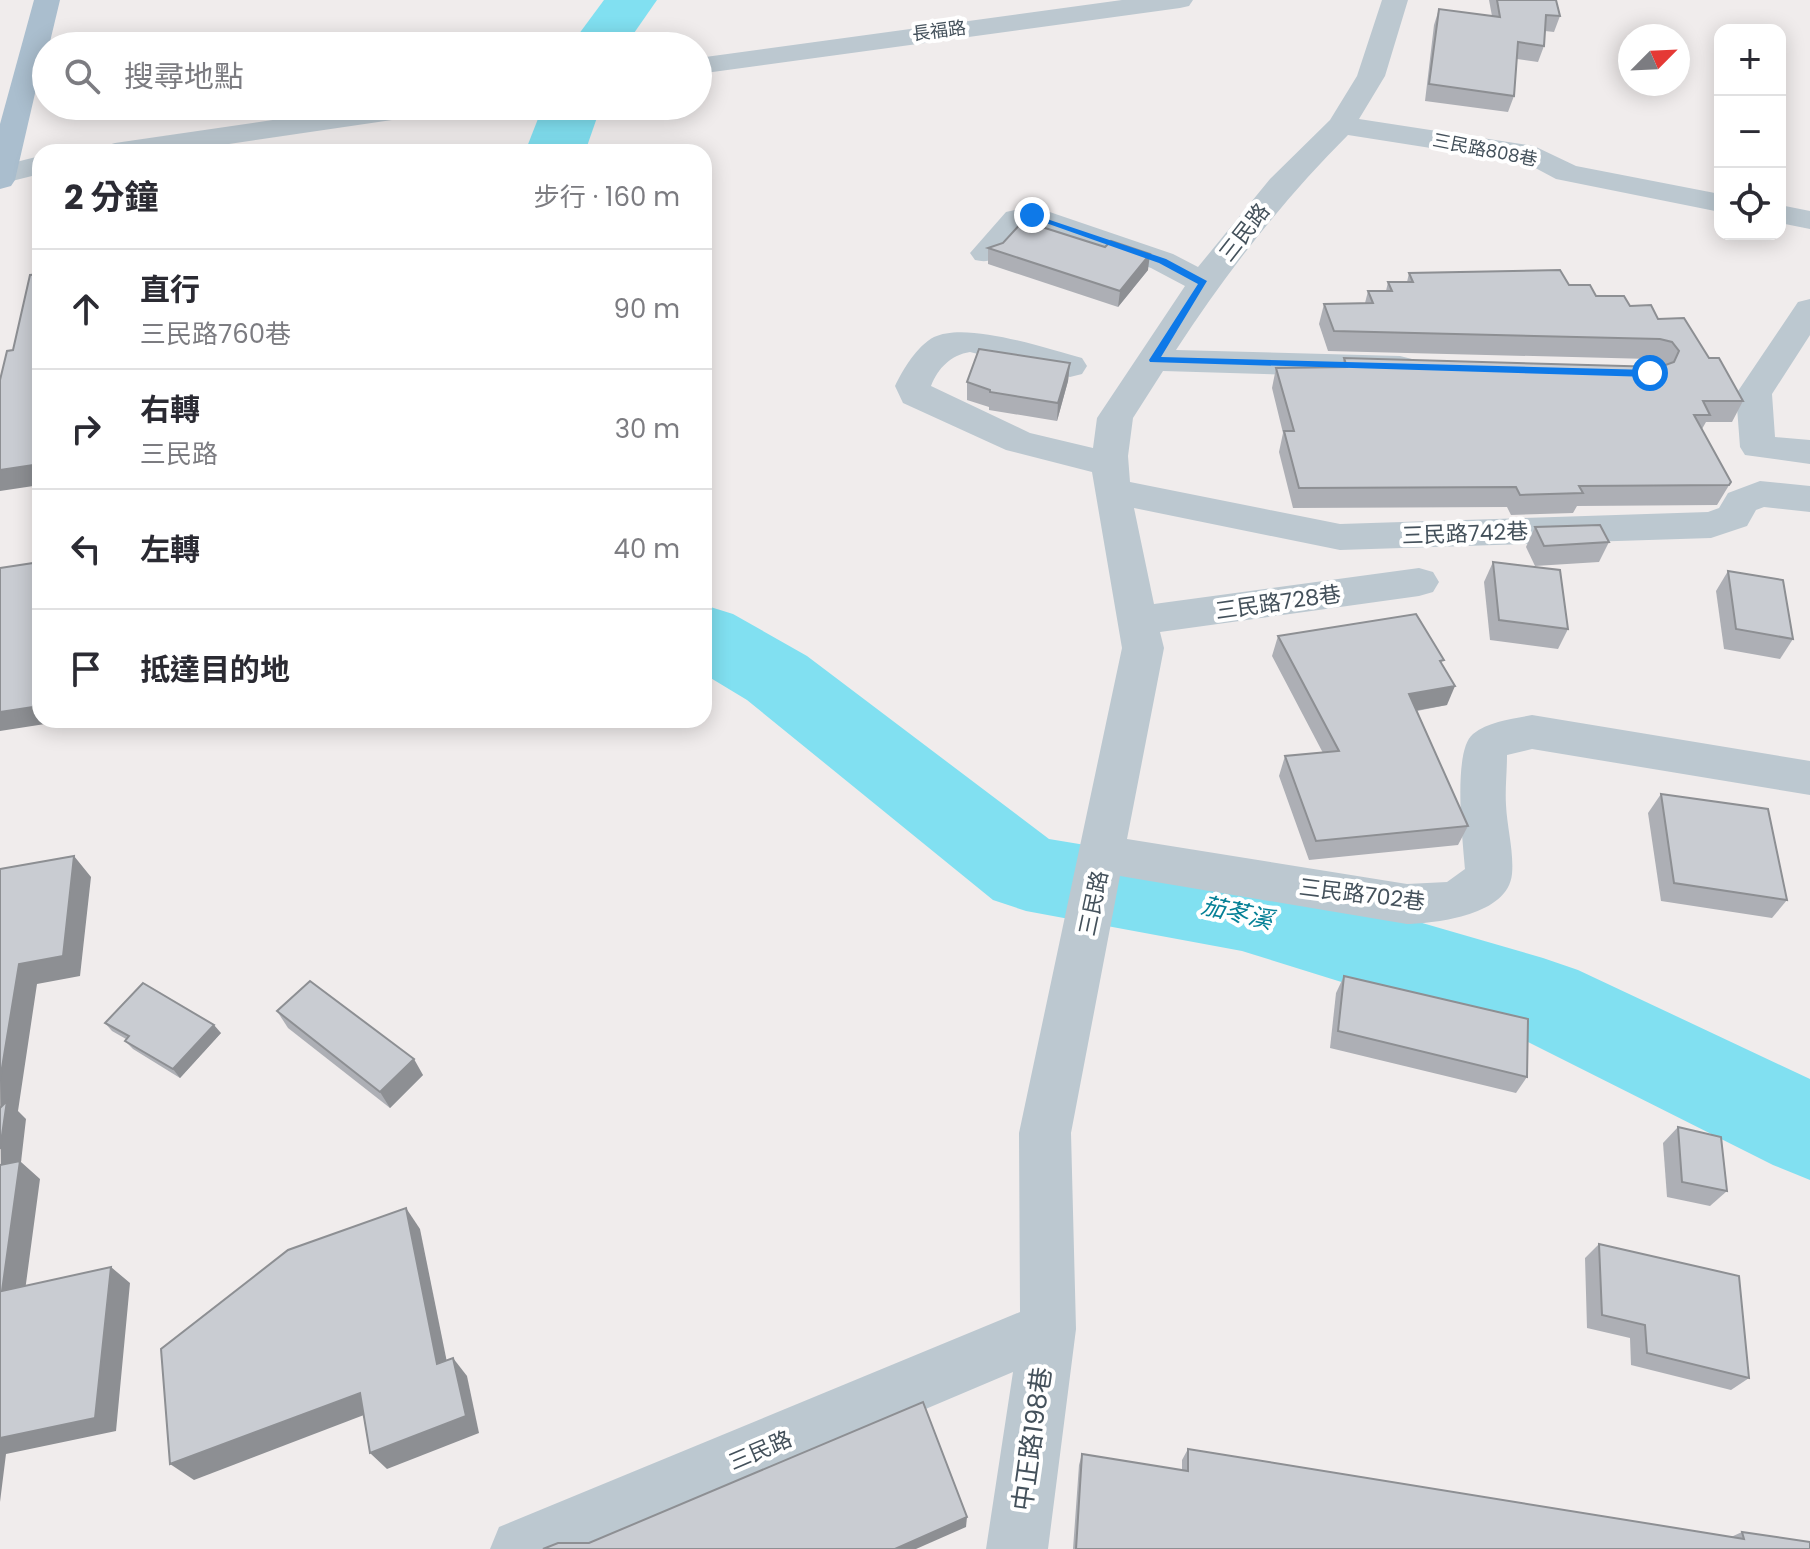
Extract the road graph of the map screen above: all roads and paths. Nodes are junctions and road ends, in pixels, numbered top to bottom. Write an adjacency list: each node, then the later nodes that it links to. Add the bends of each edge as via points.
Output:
1 (47, 0): 4 (main road)
2 (1180, 0): 6 (street, 長福路)
3 (1395, 0): 8 (street, 三民路, via 1371,76)
4 (38, 32)
5 (32, 56): 11 (main road)
6 (712, 64)
7 (331, 120): 9 (street)
8 (1341, 125): 12 (street, 三民路808巷, via 1534,155 1567,173); 16 (street, 三民路, via 1281,185)
9 (169, 144)
10 (32, 167): 11 (street)
11 (0, 176)
12 (1714, 202)
13 (1786, 215): 14 (street)
14 (1810, 220)
15 (986, 253): 16 (street, via 1017,219 1032,215 1162,261)
16 (1203, 283): 18 (street, 三民路)
17 (1810, 309): 21 (street, via 1754,394 1758,447)
18 (1154, 360): 20 (street); 22 (street, 三民路, via 1115,418)
19 (1070, 366): 22 (street, 三民路742巷, via 970,342 945,345 913,386 915,395)
20 (1433, 368)
21 (1810, 452)
22 (1111, 478): 23 (street, 三民路742巷, via 1340,537 1711,525 1734,517 1741,502 1760,494); 25 (street, 三民路)
23 (1810, 499)
24 (1419, 582): 25 (street, 三民路728巷)
25 (1137, 621): 27 (street, 三民路, via 1143,648)
26 (1810, 778): 27 (street, 三民路702巷, via 1532,732 1486,747 1483,803 1489,876 1465,898 1407,904)
27 (1100, 873): 28 (street, 三民路, via 1045,1133)
28 (1048, 1329): 29 (street, 三民路); 30 (street, 中正路198巷)
29 (521, 1549)
30 (1017, 1549)

